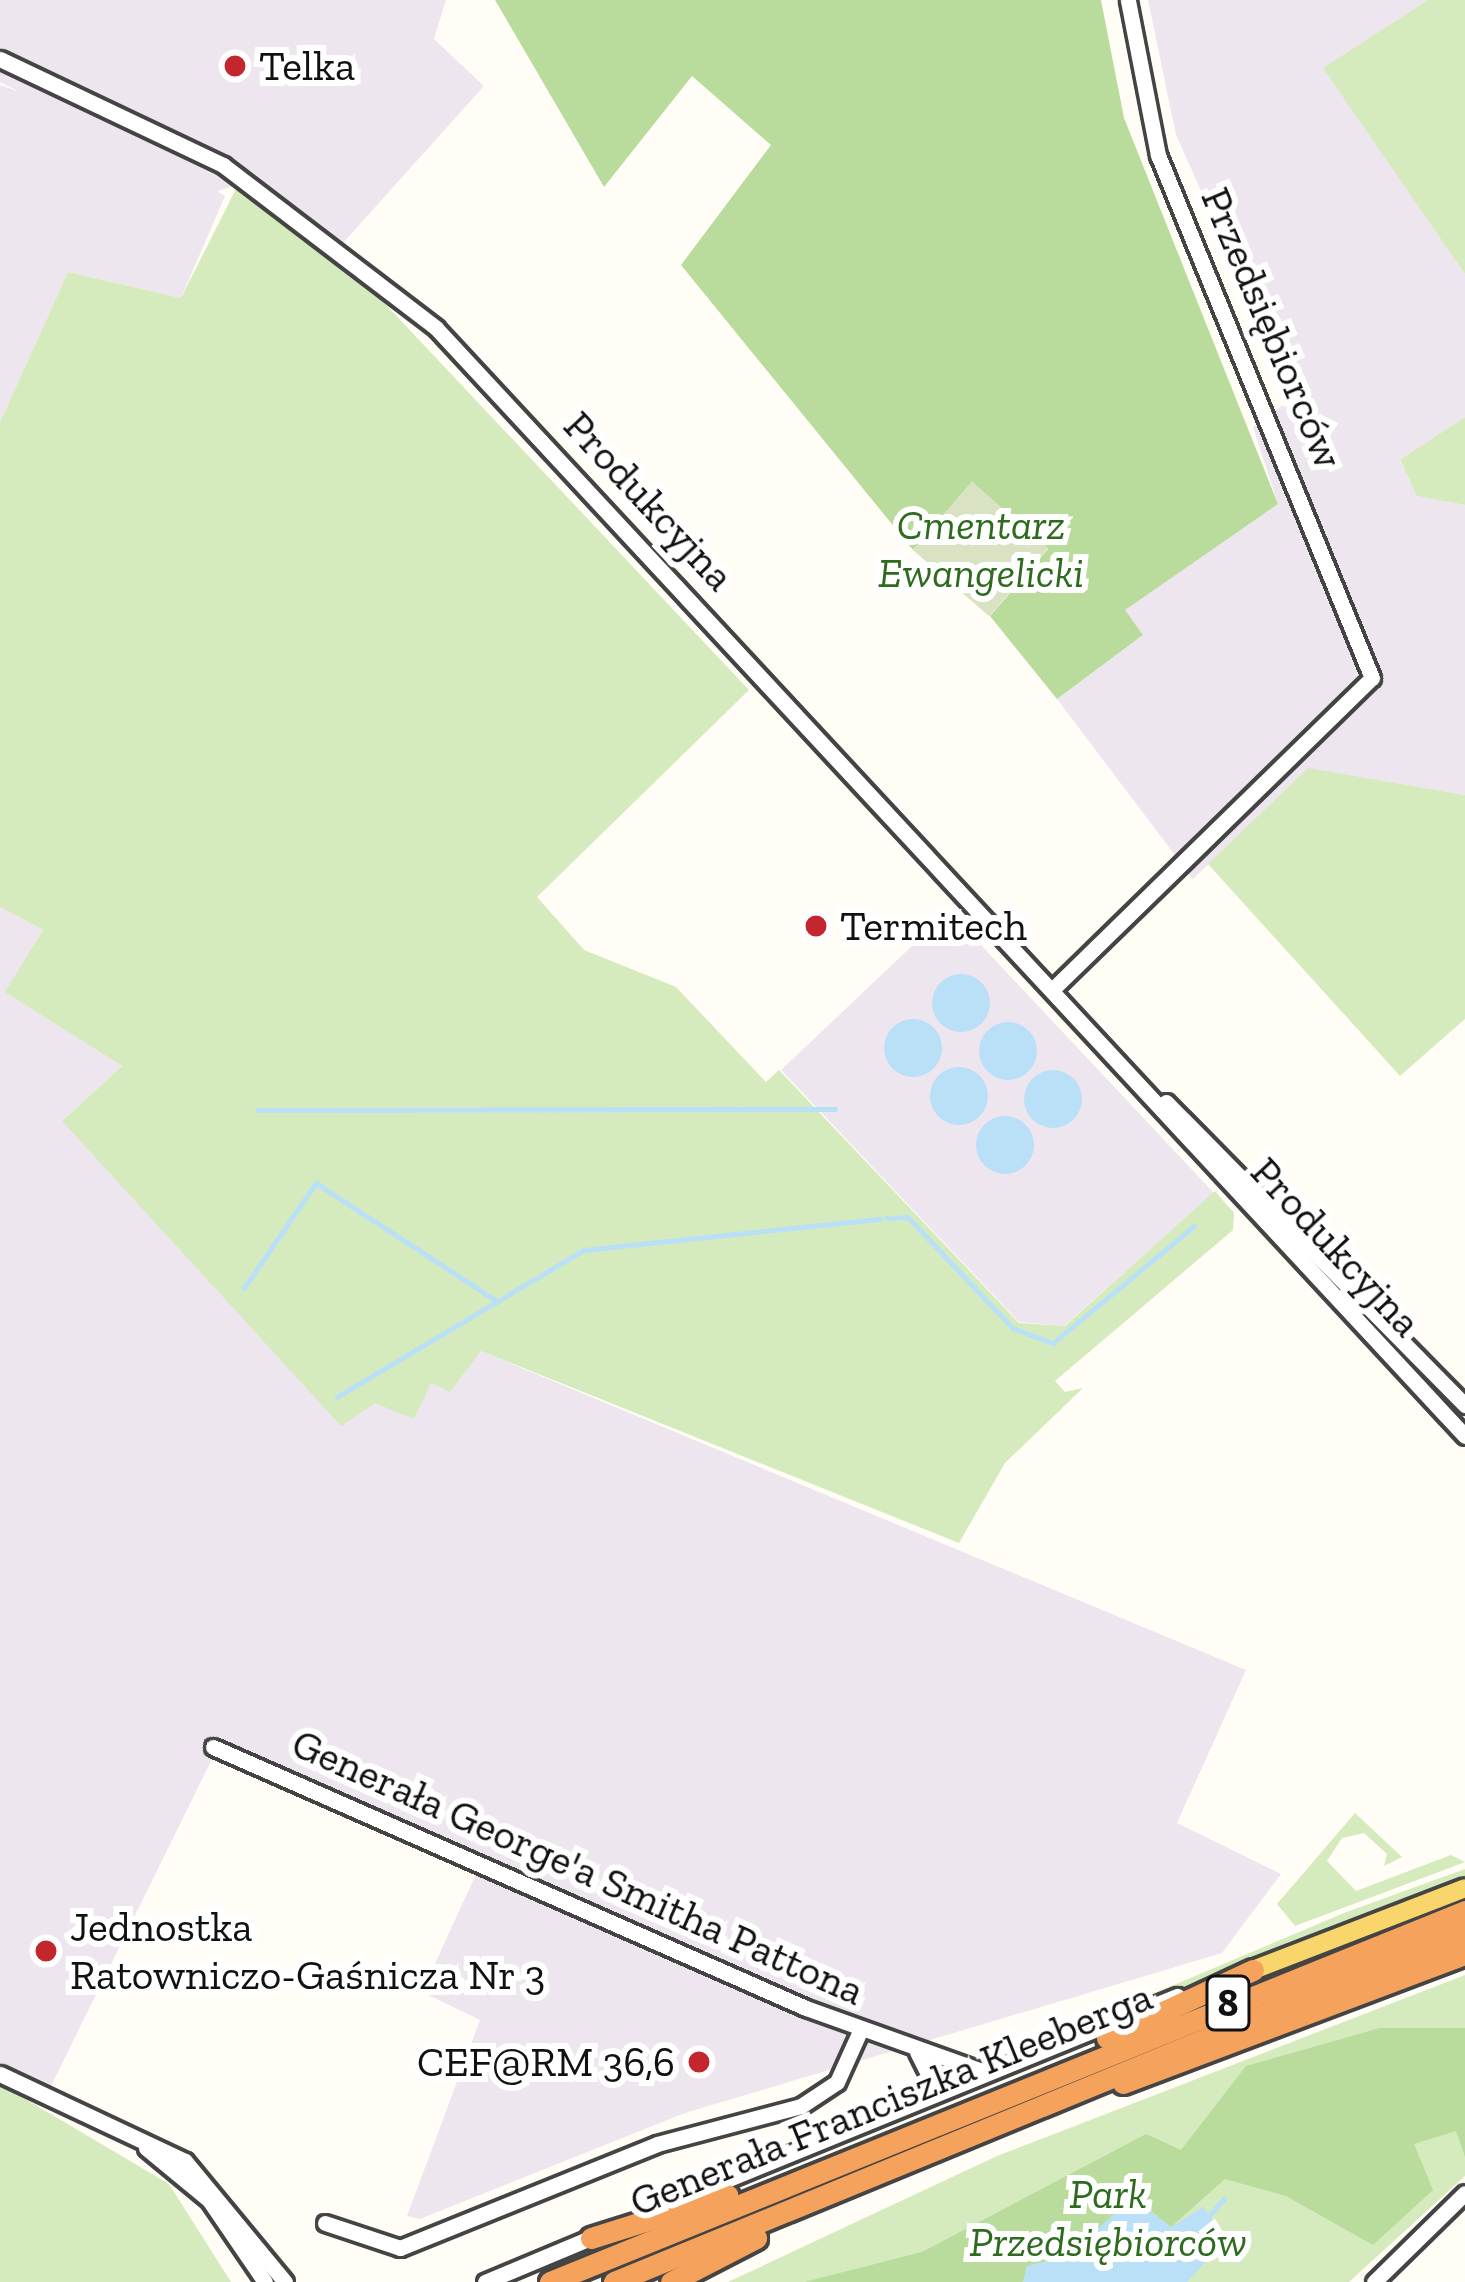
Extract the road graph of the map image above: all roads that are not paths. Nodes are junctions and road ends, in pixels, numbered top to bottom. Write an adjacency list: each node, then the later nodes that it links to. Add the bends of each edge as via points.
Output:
1 (1128, 0): 3 (street, Przedsiębiorców, via 1159,155 1372,678)
2 (0, 59): 3 (street, Produkcyjna, via 223,165 389,285)
3 (1056, 986): 4 (street, Produkcyjna)
4 (1163, 1101): 5 (street, Produkcyjna); 6 (street, Produkcyjna)
5 (1279, 1208): 6 (street); 7 (street, Produkcyjna)
6 (1261, 1222): 8 (street, Produkcyjna)
7 (1465, 1406)
8 (1465, 1436)
9 (213, 1747): 15 (street, Generała George'a Smitha Pattona)
10 (1465, 1888): 14 (main road)
11 (1465, 1911): 20 (highway, Generała Franciszka Kleeberga / 8)
12 (1465, 1932): 21 (highway, Generała Franciszka Kleeberga / 8)
13 (1465, 1954): 21 (highway, via 1180,2068)
14 (1253, 1970): 17 (street); 20 (highway)
15 (860, 2030): 16 (street, Generała George'a Smitha Pattona); 26 (street, via 837,2082 801,2106 657,2144 400,2248)
16 (915, 2050): 17 (street, Generała George'a Smitha Pattona); 19 (street)
17 (986, 2072): 19 (street)
18 (0, 2074): 22 (street)
19 (937, 2092): 27 (street)
20 (992, 2098): 23 (highway, Generała Franciszka Kleeberga / 8)
21 (1048, 2103): 24 (highway, Generała Franciszka Kleeberga / 8)
22 (124, 2132): 29 (street, via 209,2200); 30 (street, via 214,2187)
23 (831, 2165): 27 (highway); 32 (highway, Generała Franciszka Kleeberga / 8)
24 (850, 2184): 33 (highway, Generała Franciszka Kleeberga / 8); 34 (highway)
25 (1465, 2193): 28 (street)
26 (325, 2223)
27 (591, 2238): 31 (street)
28 (1387, 2270): 35 (street); 36 (street)
29 (265, 2282)
30 (285, 2282)
31 (485, 2282)
32 (550, 2282)
33 (614, 2282)
34 (671, 2282)
35 (1374, 2282)
36 (1405, 2282)

